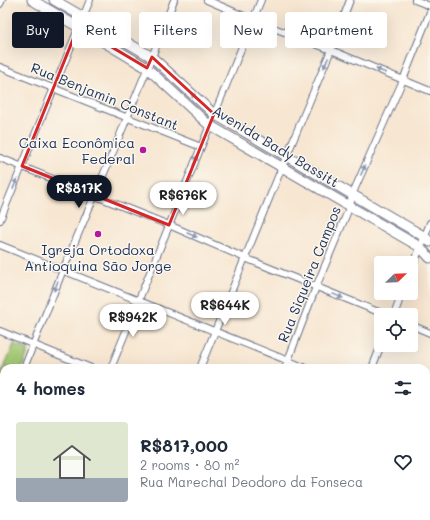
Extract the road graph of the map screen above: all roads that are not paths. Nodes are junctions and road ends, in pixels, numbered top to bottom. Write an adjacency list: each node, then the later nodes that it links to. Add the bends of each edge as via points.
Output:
1 (2, 0): 10 (street)
2 (32, 0): 17 (main road, Avenida Bady Bassitt)
3 (54, 0): 12 (main road, Avenida Bady Bassitt)
4 (90, 0): 13 (street)
5 (174, 0): 24 (street)
6 (207, 0): 14 (street)
7 (261, 0): 15 (street)
8 (350, 0): 23 (street)
9 (415, 0): 11 (street)
10 (0, 4)
11 (430, 6)
12 (76, 12)
13 (85, 12)
14 (235, 12)
15 (256, 12)
16 (430, 12): 27 (street, Rua Siqueira Campos)
17 (72, 23)
18 (277, 29): 23 (street)
19 (72, 42): 28 (street)
20 (131, 44): 24 (main road, Avenida Bady Bassitt)
21 (114, 48): 26 (main road, Avenida Bady Bassitt)
22 (241, 48): 30 (street)
23 (331, 50): 27 (street, one-way to 23); 34 (street, one-way to 34)
24 (152, 56): 26 (street); 30 (main road, Avenida Bady Bassitt, one-way to 24)
25 (0, 67): 28 (street, Rua Benjamin Constant)
26 (147, 68): 31 (street); 32 (main road, Avenida Bady Bassitt)
27 (403, 80): 29 (street); 39 (street, Rua Siqueira Campos, one-way to 27)
28 (54, 88): 31 (street, Rua Benjamin Constant); 36 (street)
29 (430, 91)
30 (214, 114): 32 (street); 34 (main road, Avenida Bady Bassitt)
31 (127, 118): 33 (street, Rua Benjamin Constant); 38 (street)
32 (210, 125): 33 (street); 37 (main road, Avenida Bady Bassitt)
33 (201, 147): 43 (street, one-way to 33)
34 (286, 156): 37 (street); 39 (main road, Avenida Bady Bassitt)
35 (0, 158): 36 (street)
36 (22, 166): 38 (street); 41 (street, one-way to 36)
37 (282, 167): 40 (main road, Avenida Bady Bassitt); 48 (street)
38 (94, 195): 43 (street); 50 (street)
39 (352, 195): 40 (street, Rua Siqueira Campos); 44 (main road, Avenida Bady Bassitt)
40 (350, 206): 46 (main road, Avenida Bady Bassitt); 51 (street, Rua Siqueira Campos)
41 (0, 220)
42 (430, 223): 44 (street)
43 (169, 226): 48 (street, one-way to 48); 52 (street)
44 (427, 239): 46 (street)
45 (0, 245): 50 (street)
46 (420, 247): 47 (street); 49 (main road, Avenida Bady Bassitt)
47 (417, 256)
48 (245, 258): 51 (street); 56 (street)
49 (430, 258)
50 (63, 270): 52 (street); 58 (street, one-way to 58)
51 (316, 287): 53 (street, one-way to 53); 60 (street, Rua Siqueira Campos)
52 (138, 300): 56 (street); 63 (street)
53 (374, 310)
54 (418, 328): 57 (street)
55 (0, 331): 58 (street)
56 (216, 332): 60 (street); 64 (street)
57 (430, 333)
58 (33, 345): 61 (street); 62 (street)
59 (378, 352): 67 (street)
60 (288, 361): 65 (street, Rua Siqueira Campos); 66 (street)
61 (26, 364)
62 (81, 364)
63 (113, 364)
64 (202, 364)
65 (287, 364)
66 (296, 364)
67 (374, 364)

